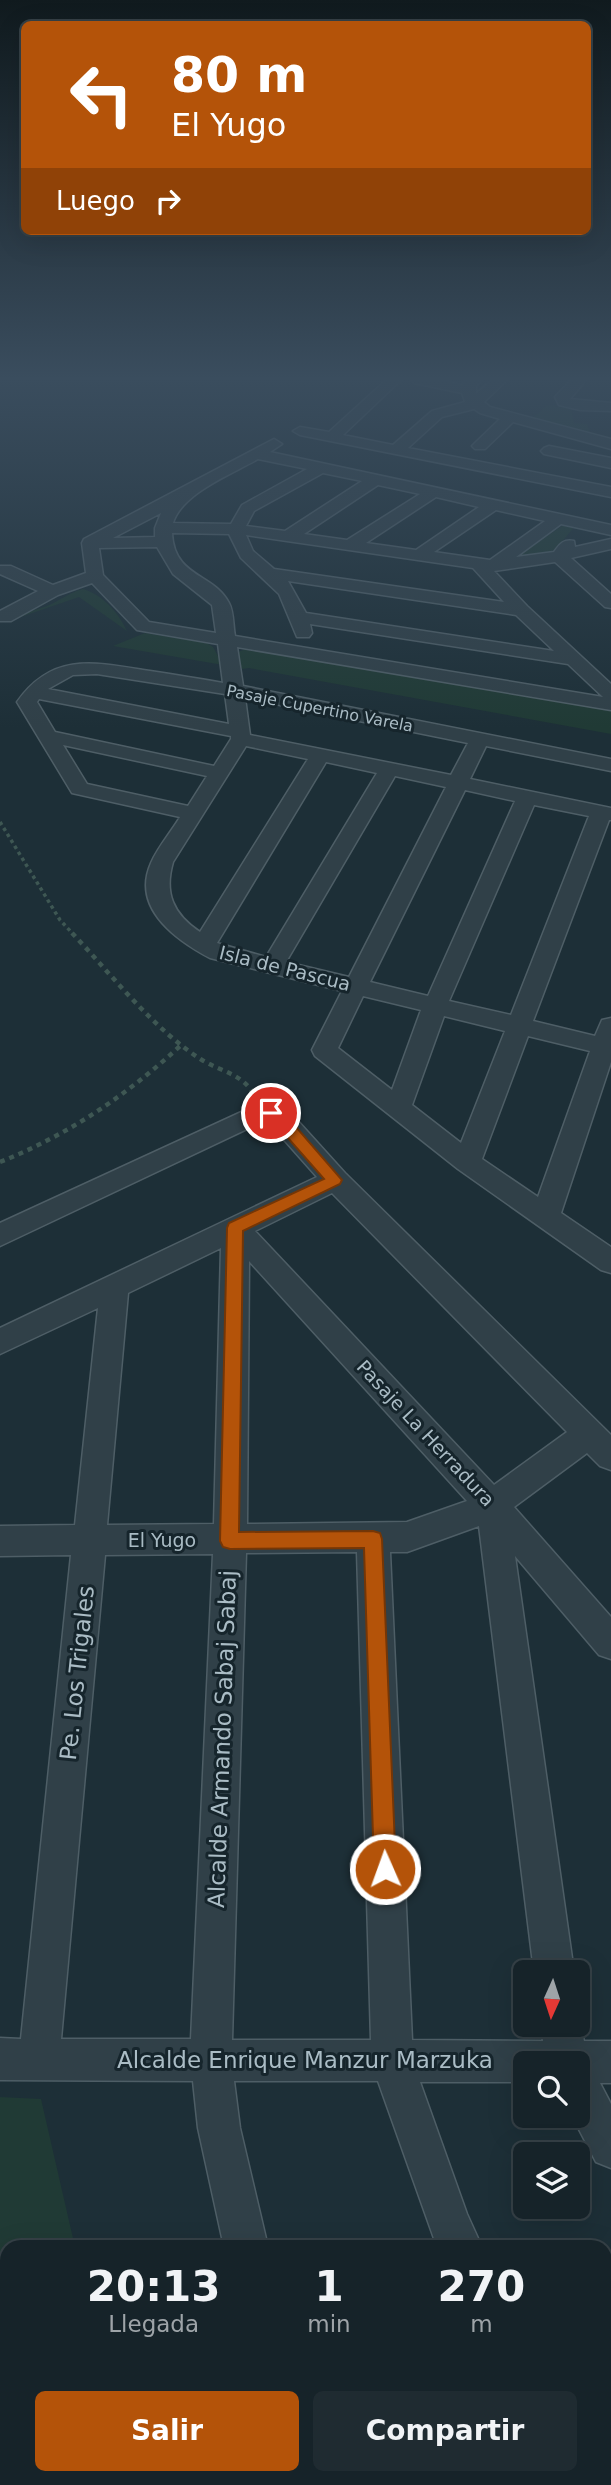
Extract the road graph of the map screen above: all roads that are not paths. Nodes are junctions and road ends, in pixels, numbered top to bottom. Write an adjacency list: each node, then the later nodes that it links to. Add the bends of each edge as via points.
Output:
1 (182, 496): 15 (street)
2 (183, 496): 13 (street, via 165,517)
3 (270, 496): 11 (street, via 248,508)
4 (350, 496): 14 (street)
5 (429, 496): 17 (street)
6 (453, 496): 8 (street)
7 (611, 500): 10 (street)
8 (495, 505): 9 (street); 18 (street)
9 (559, 518): 10 (street); 20 (street)
10 (587, 524): 12 (street); 19 (street)
11 (236, 529): 13 (street); 14 (street); 22 (street, via 241,550)
12 (611, 530)
13 (164, 535): 15 (street); 29 (street, via 174,565 220,604)
14 (289, 536): 17 (street)
15 (90, 543): 23 (street)
16 (611, 544): 19 (street)
17 (349, 546): 18 (street)
18 (418, 556): 20 (street)
19 (559, 556): 20 (street); 25 (street)
20 (486, 566): 26 (street)
21 (5, 570): 24 (street)
22 (268, 573): 26 (street); 28 (street, via 282,584)
23 (95, 576): 24 (street); 29 (street, via 147,628)
24 (52, 592): 27 (street)
25 (611, 603)
26 (521, 610): 31 (street)
27 (2, 617)
28 (300, 617): 30 (street); 31 (street)
29 (225, 639): 30 (street); 32 (street)
30 (306, 652): 35 (street)
31 (572, 659): 34 (street)
32 (234, 690): 33 (street, Pasaje Cupertino Varela, via 82,667 46,680); 36 (street); 38 (street, Pasaje Cupertino Varela)
33 (33, 692): 36 (street); 37 (street, via 27,702)
34 (611, 694)
35 (611, 704)
36 (240, 735): 39 (street); 42 (street, Isla de Pascua)
37 (47, 736): 42 (street); 45 (street, via 79,789)
38 (480, 739): 40 (street, Pasaje Cupertino Varela); 43 (street)
39 (320, 755): 41 (street); 47 (street)
40 (611, 765)
41 (389, 769): 43 (street); 48 (street)
42 (220, 773): 45 (street, Isla de Pascua)
43 (458, 783): 44 (street); 49 (street)
44 (527, 797): 46 (street); 50 (street)
45 (192, 813): 47 (street, Isla de Pascua, via 162,862 157,884 166,913)
46 (606, 813): 51 (street)
47 (203, 946): 48 (street, Isla de Pascua)
48 (271, 966): 49 (street, Isla de Pascua)
49 (357, 987): 50 (street, Isla de Pascua); 53 (street, via 324,1050)
50 (435, 1006): 51 (street, Isla de Pascua); 53 (street)
51 (521, 1026): 52 (street, Isla de Pascua); 54 (street)
52 (609, 1040): 56 (street)
53 (398, 1108): 54 (street)
54 (467, 1161): 56 (street)
55 (335, 1180): 57 (street); 58 (street, via 279,1117 263,1111); 63 (street)
56 (546, 1216): 60 (street)
57 (235, 1228): 61 (street); 64 (street, Pasaje La Herradura); 68 (street, Alcalde Armando Sabaj Sabaj)
58 (2, 1234): 59 (street)
59 (0, 1261)
60 (611, 1262)
61 (114, 1288): 62 (street); 66 (street, Pe. Los Trigales)
62 (0, 1342)
63 (600, 1445): 64 (street, El Yugo)
64 (492, 1505): 65 (street, El Yugo, via 430,1531); 69 (street, Pasaje La Herradura); 70 (street)
65 (373, 1539): 68 (street, El Yugo); 75 (street)
66 (90, 1540): 67 (street, El Yugo); 68 (street, El Yugo); 71 (street, Pe. Los Trigales)
67 (0, 1541)
68 (230, 1541): 73 (street, Alcalde Armando Sabaj Sabaj)
69 (611, 1643)
70 (552, 1960)
71 (20, 2059): 73 (street, Alcalde Enrique Manzur Marzuka)
72 (513, 2059): 75 (street, Alcalde Enrique Manzur Marzuka)
73 (211, 2060): 75 (street, Alcalde Enrique Manzur Marzuka); 79 (street, Alcalde Armando Sabaj Sabaj, via 219,2127)
74 (590, 2060): 76 (street, Alcalde Enrique Manzur Marzuka)
75 (392, 2061): 80 (street)
76 (611, 2062)
77 (590, 2104): 78 (street)
78 (611, 2147)
79 (244, 2240)
80 (456, 2240)

